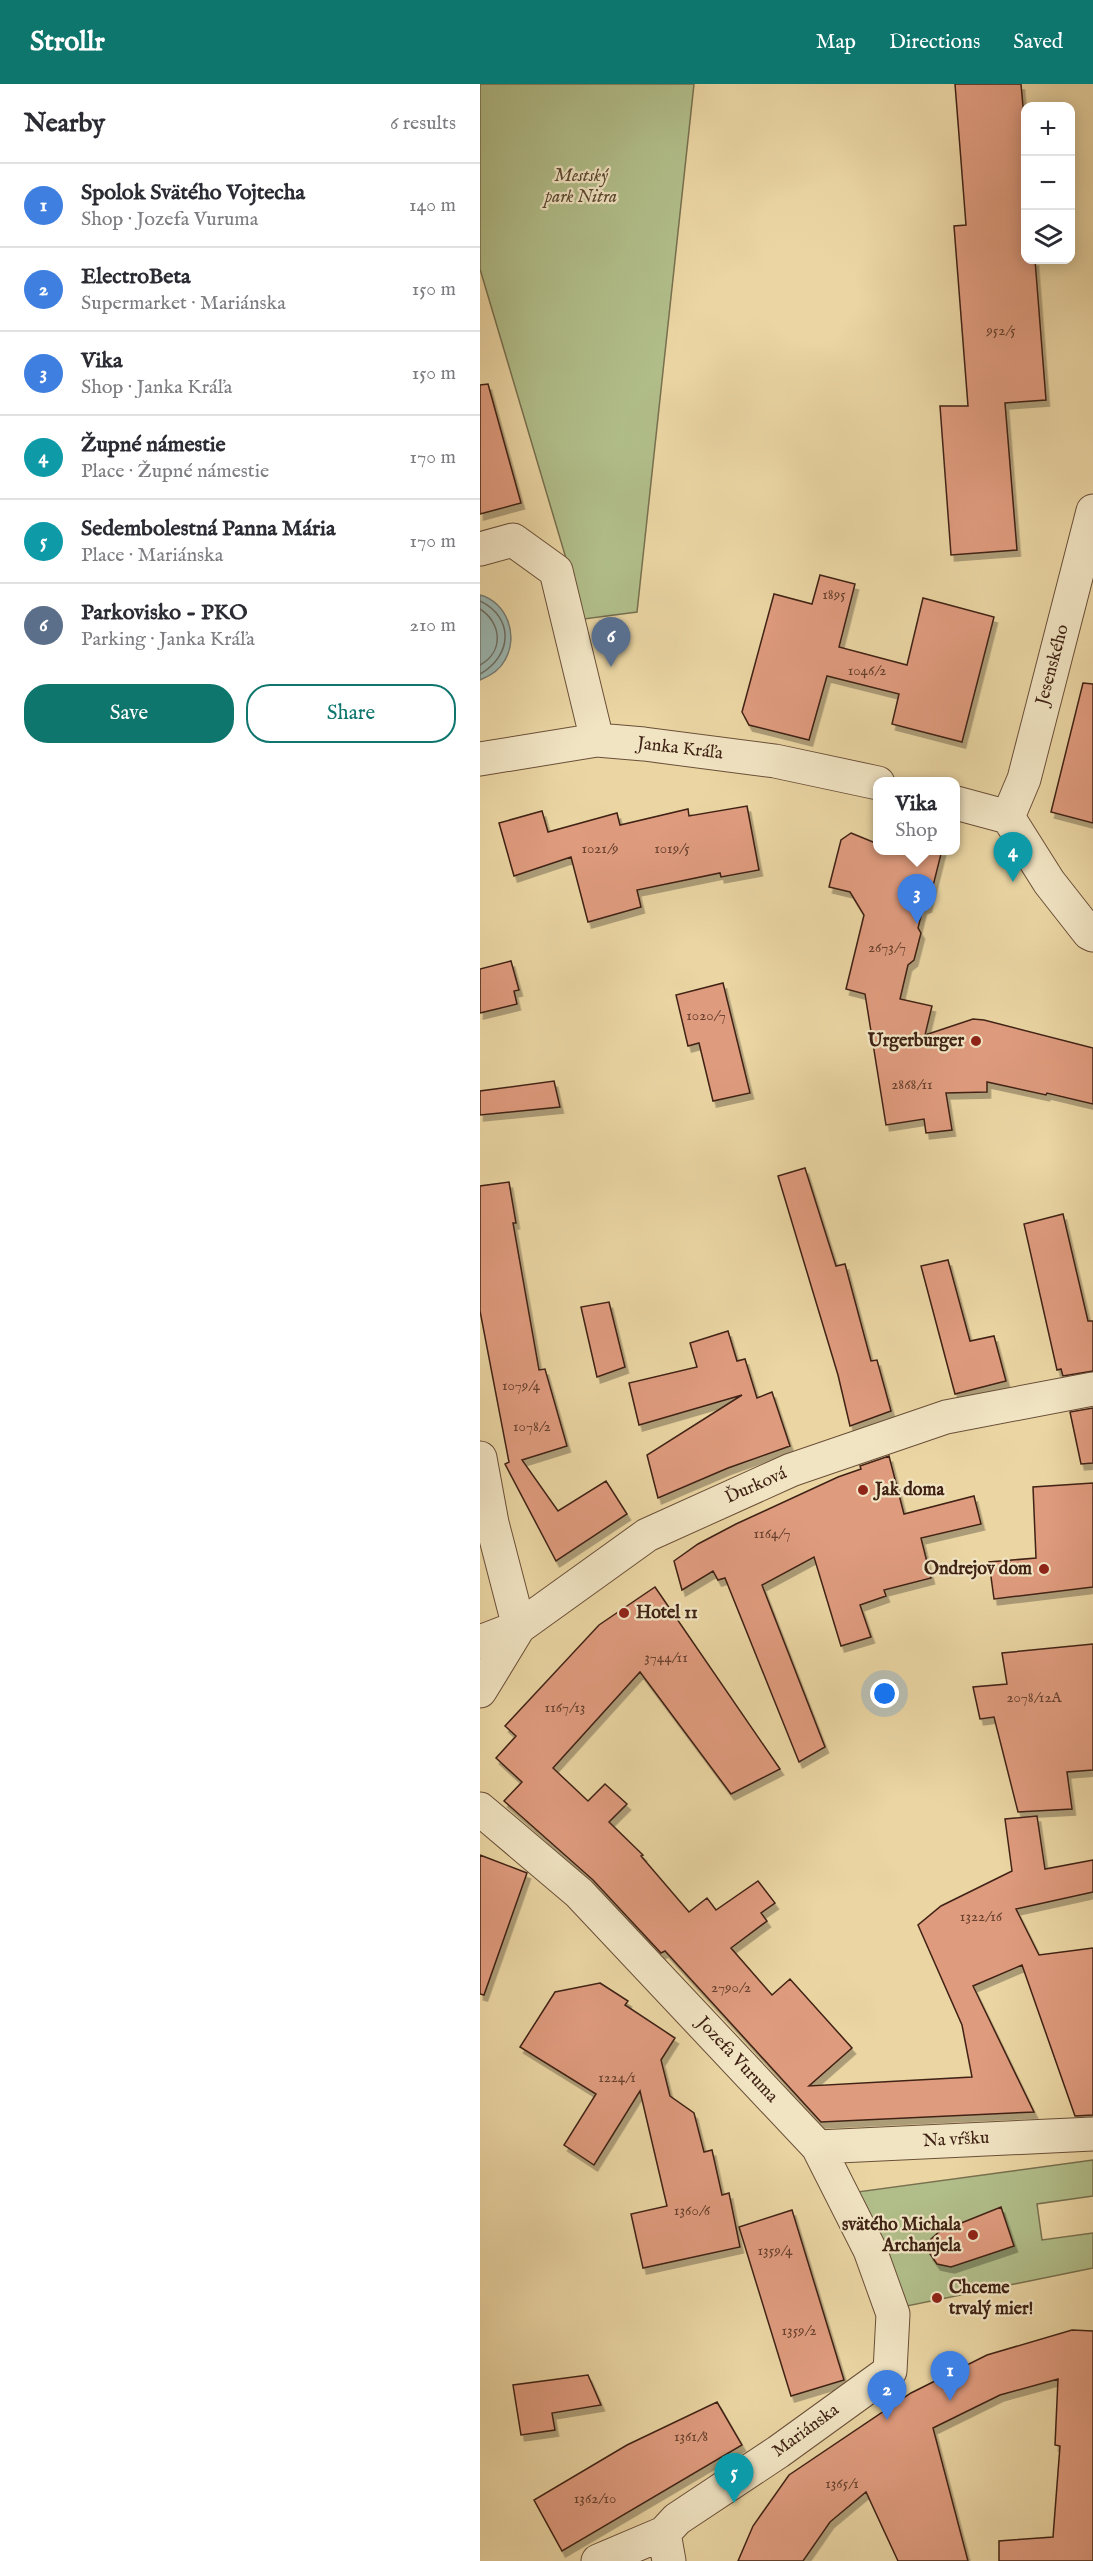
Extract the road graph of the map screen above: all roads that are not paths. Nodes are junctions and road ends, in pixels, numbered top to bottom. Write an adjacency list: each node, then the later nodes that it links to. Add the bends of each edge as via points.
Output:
1 (1093, 511): 7 (street, Jesenského, via 1024,779)
2 (480, 549): 3 (street, via 513,540 556,571)
3 (597, 740): 4 (street, Janka Kráľa); 5 (street, Janka Kráľa, via 775,761)
4 (480, 759)
5 (873, 782)
6 (960, 804): 7 (street)
7 (1008, 817): 8 (street, via 1049,882)
8 (1093, 935)
9 (1093, 1389): 11 (street, Ďurková, via 946,1417 791,1470 647,1536)
10 (480, 1458): 11 (street)
11 (519, 1627): 12 (street); 13 (street, Ďurková)
12 (480, 1642)
13 (480, 1690)
14 (480, 1809): 16 (street, Jozefa Vuruma, via 579,1893)
15 (1093, 2133): 16 (street, Na vŕšku)
16 (819, 2147): 17 (street, Jozefa Vuruma, via 870,2250 893,2314)
17 (890, 2371): 18 (street, Mariánska, via 677,2519)
18 (666, 2547): 19 (street, Mariánska)
19 (598, 2561)

